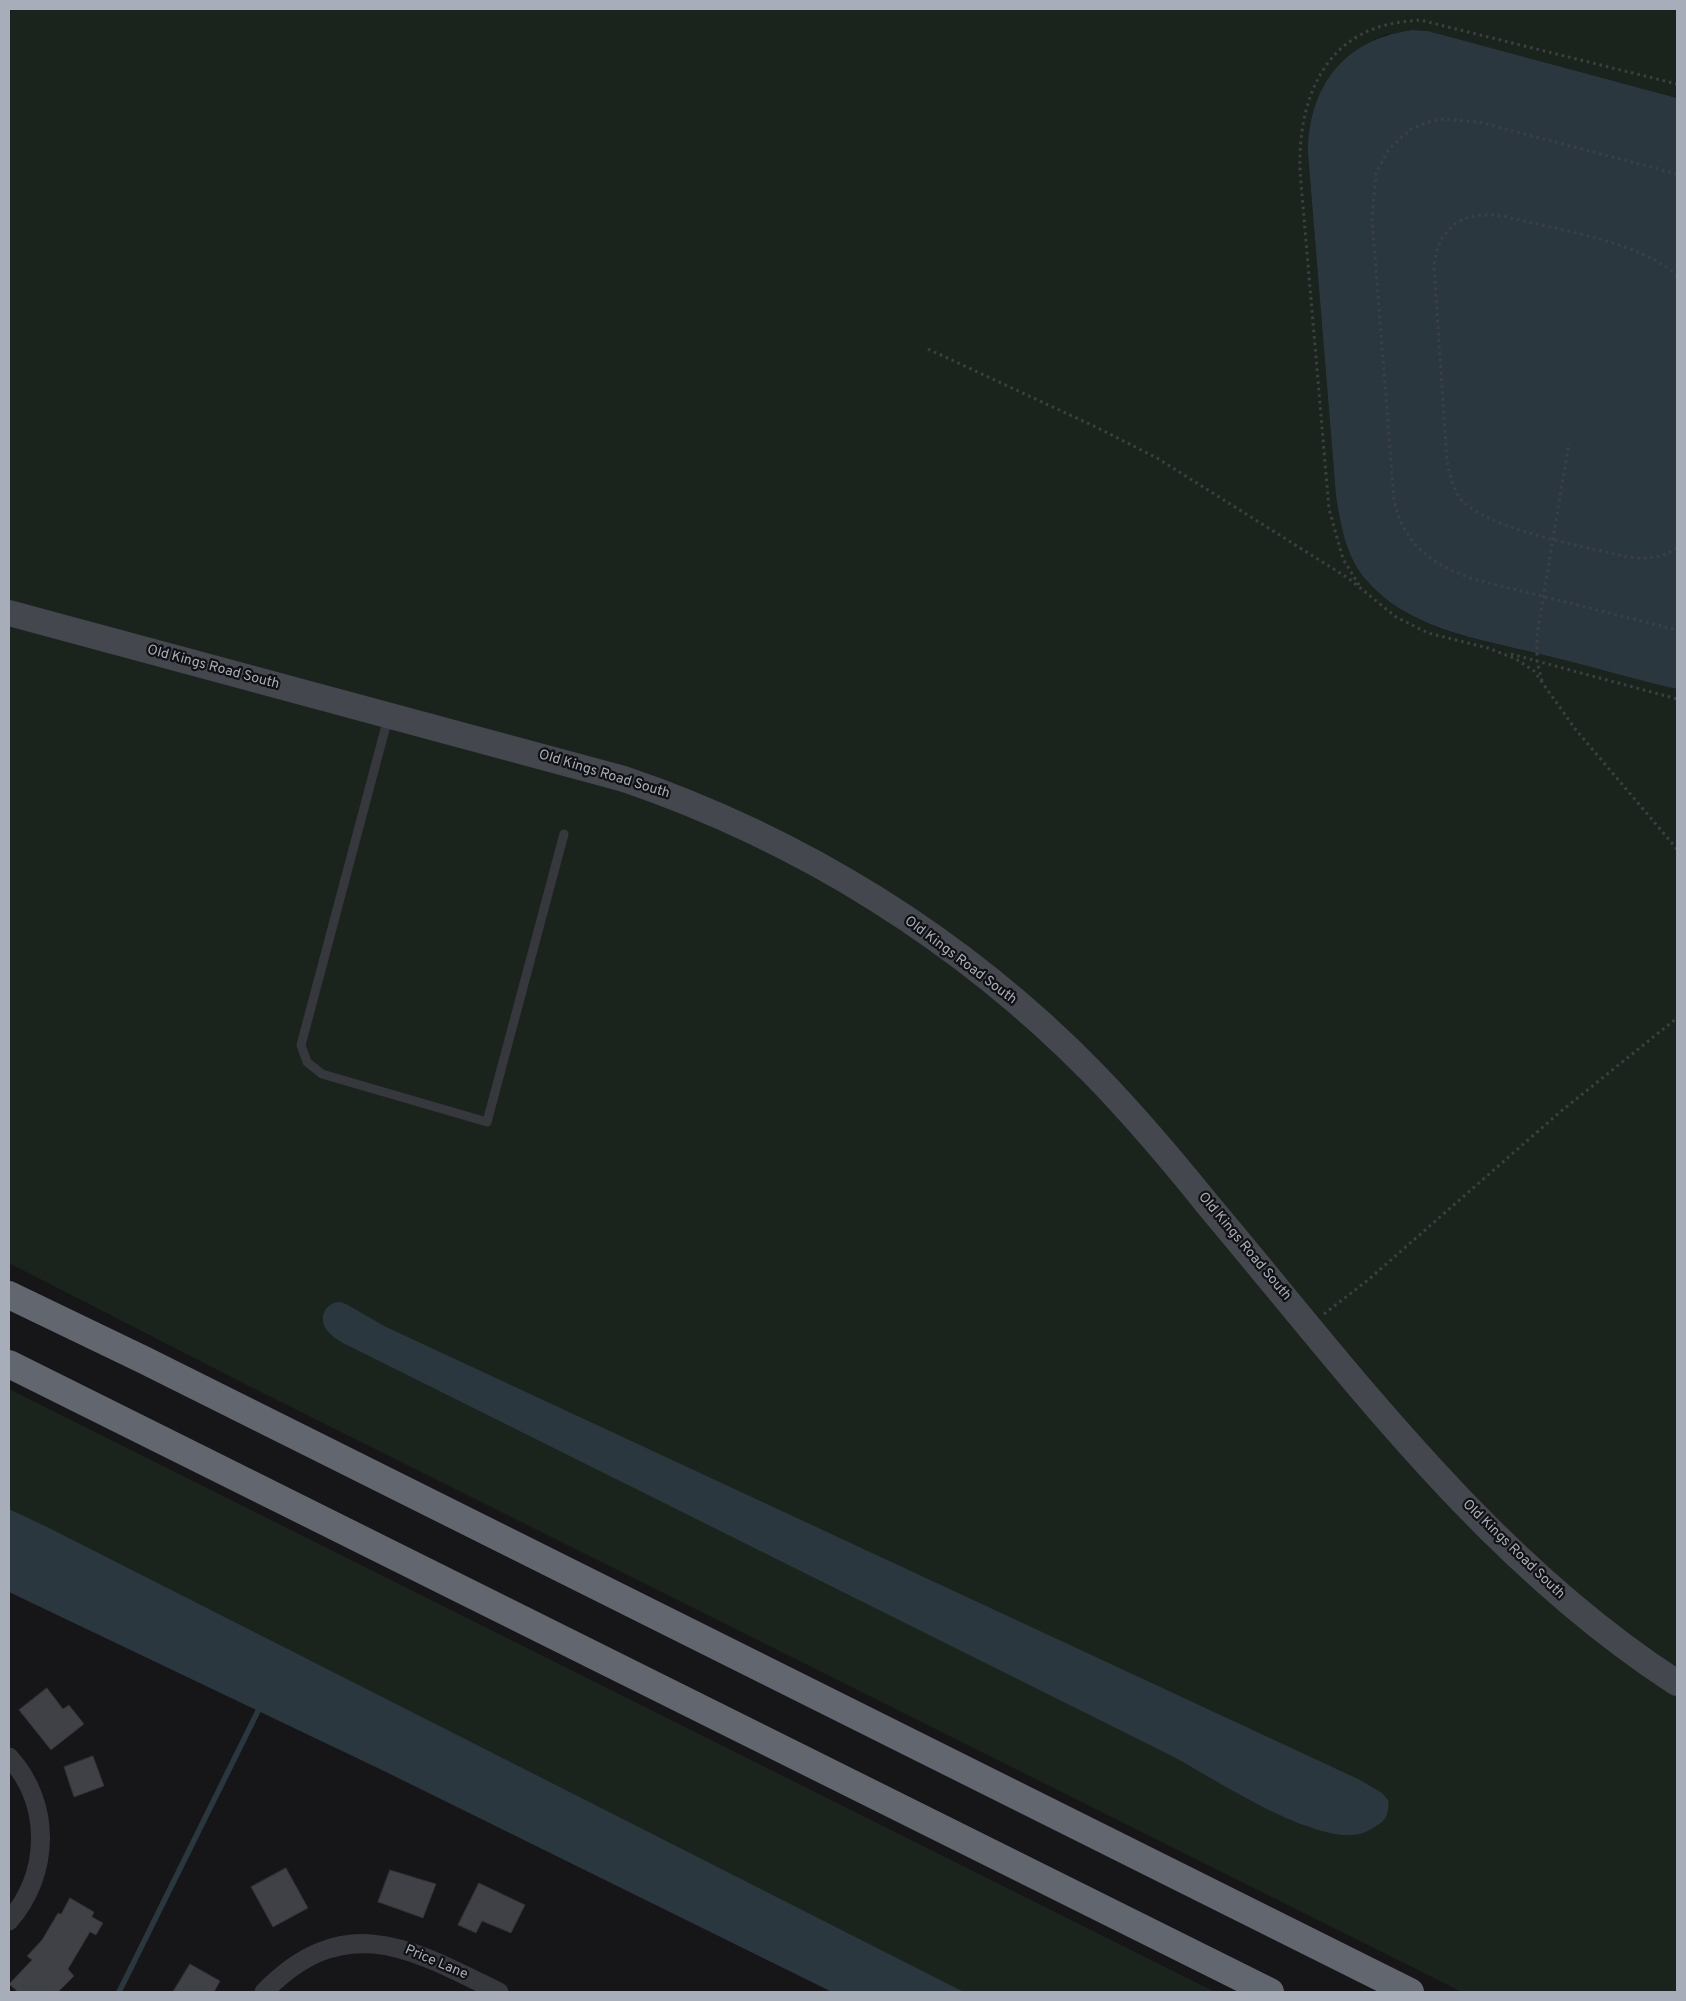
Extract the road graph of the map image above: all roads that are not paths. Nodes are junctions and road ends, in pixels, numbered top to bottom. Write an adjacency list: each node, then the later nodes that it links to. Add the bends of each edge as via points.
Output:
1 (9, 613): 2 (street, Old Kings Road South)
2 (389, 715): 3 (lane, via 301,1045 307,1062 322,1074 487,1122); 6 (street, Old Kings Road South, via 569,763 675,797 751,830 885,904 987,978 1080,1060 1164,1151 1412,1447 1501,1541 1582,1614)
3 (564, 834)
4 (9, 1295): 12 (highway)
5 (9, 1364): 11 (highway)
6 (1677, 1683)
7 (9, 1757): 8 (street, via 26,1779 41,1829 36,1874 25,1900)
8 (9, 1921)
9 (264, 1992): 10 (street, Price Lane, via 309,1957 336,1948 364,1944 417,1952)
10 (499, 1992)
11 (1270, 1992)
12 (1410, 1992)

